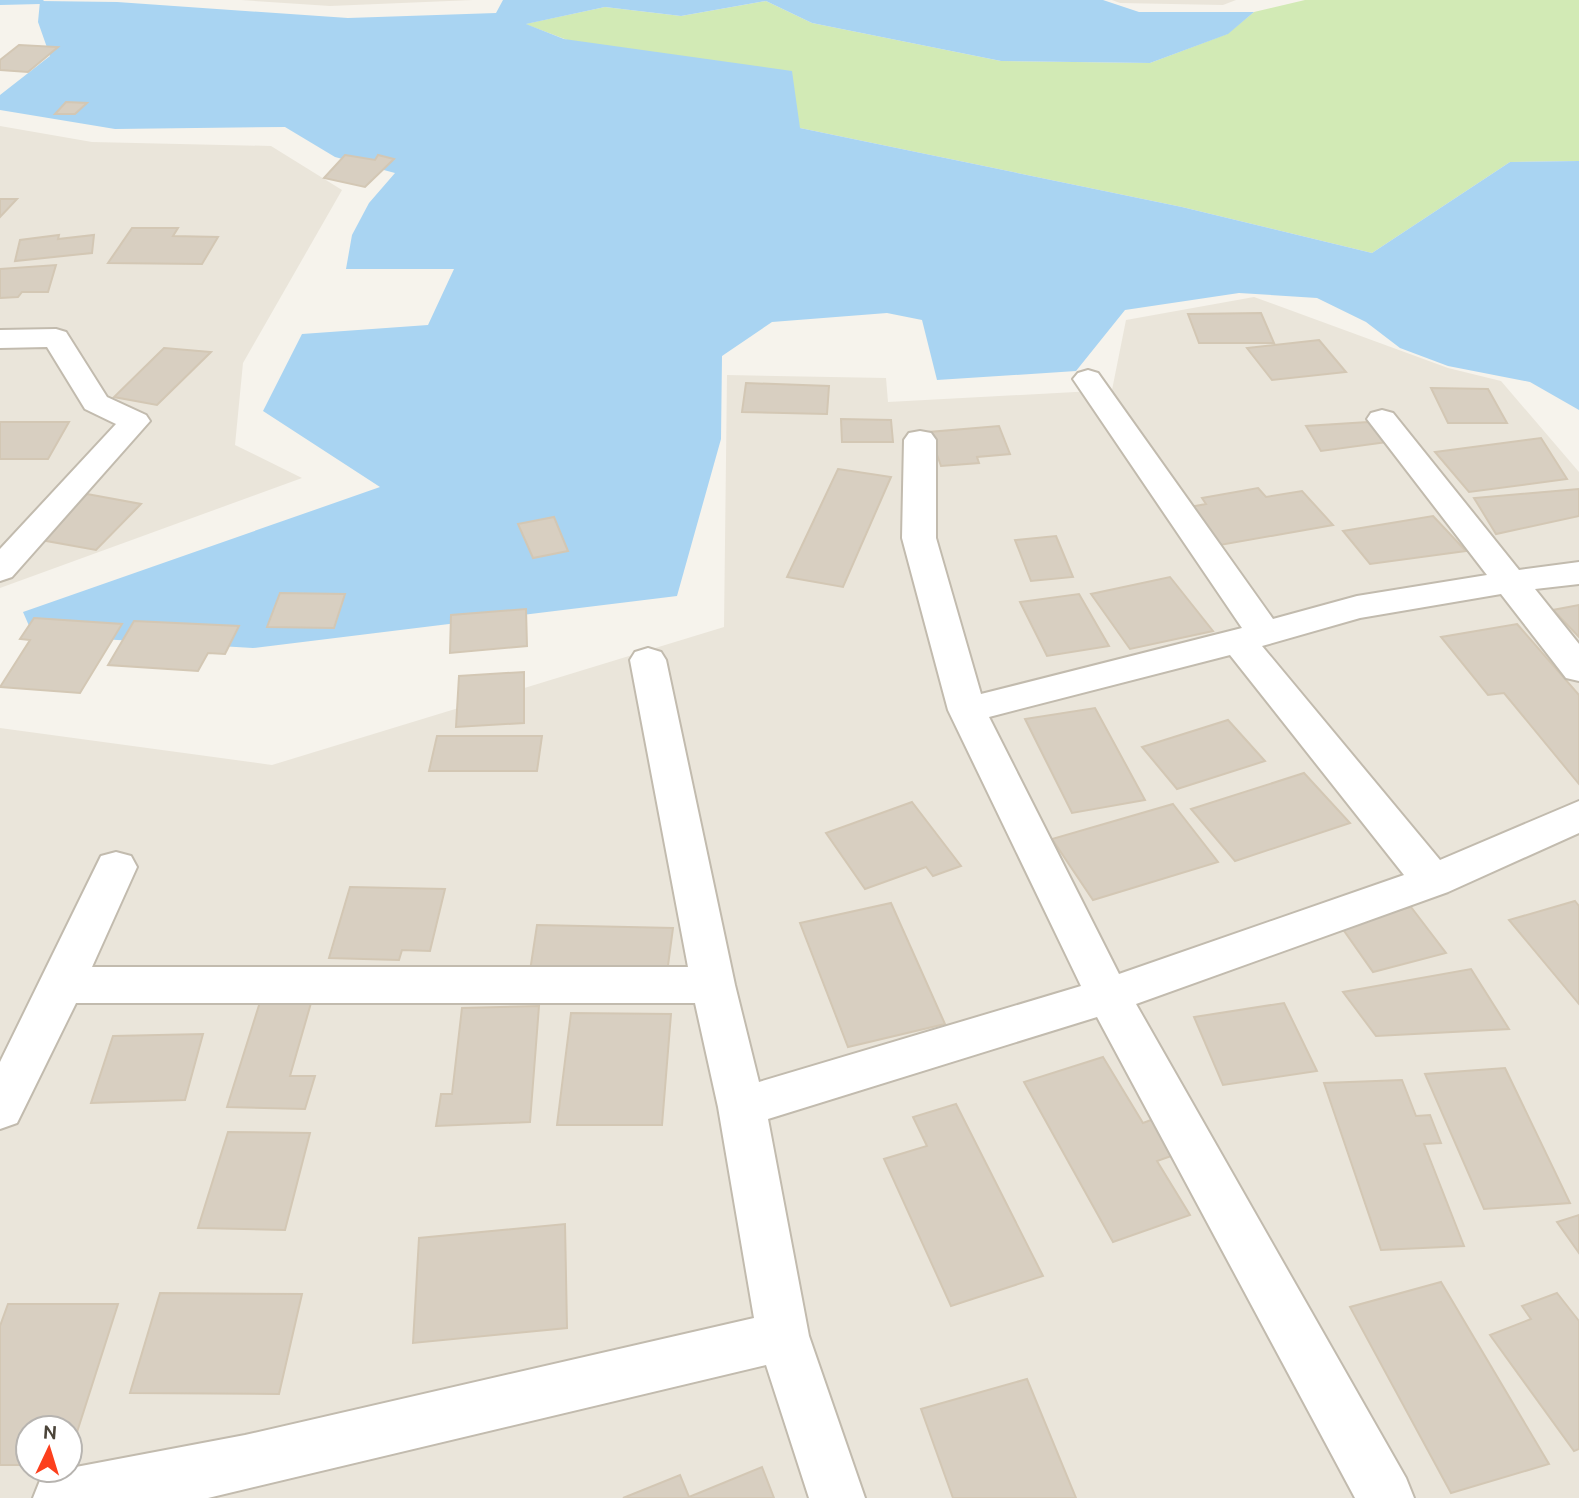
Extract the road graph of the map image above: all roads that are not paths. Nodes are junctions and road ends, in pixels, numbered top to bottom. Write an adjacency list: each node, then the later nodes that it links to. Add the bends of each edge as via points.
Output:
1 (0, 339): 5 (street, via 56,338 96,403 135,421)
2 (1088, 379): 8 (street)
3 (1382, 419): 7 (street)
4 (920, 440): 11 (street, via 919,538)
5 (0, 570)
6 (1579, 573): 7 (street)
7 (1509, 582): 8 (street, via 1357,607); 10 (street)
8 (1251, 637): 11 (street); 14 (street)
9 (648, 660): 16 (street)
10 (1579, 669)
11 (967, 709): 17 (street)
12 (1579, 816): 14 (street)
13 (116, 867): 15 (street)
14 (1433, 881): 17 (street)
15 (62, 985): 16 (street); 19 (street)
16 (713, 985): 18 (street)
17 (1108, 996): 18 (street); 23 (street)
18 (742, 1107): 20 (street)
19 (0, 1109)
20 (783, 1336): 21 (street, via 245,1463); 22 (street)
21 (61, 1498)
22 (837, 1498)
23 (1386, 1498)

